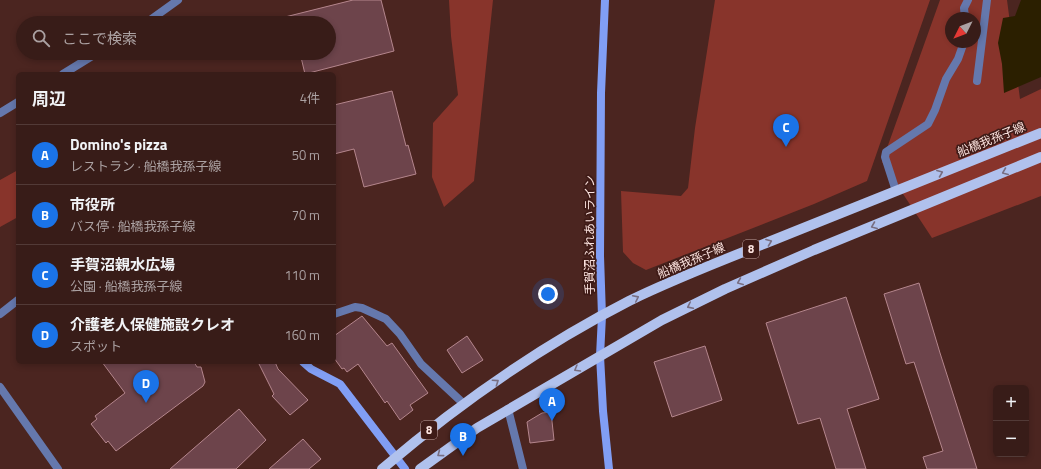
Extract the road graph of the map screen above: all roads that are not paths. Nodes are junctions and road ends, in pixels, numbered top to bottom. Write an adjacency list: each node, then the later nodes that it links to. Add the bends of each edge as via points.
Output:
1 (178, 0): 6 (street)
2 (605, 0): 19 (street, 手賀沼ふれあいライン, via 601,93)
3 (968, 0): 5 (street)
4 (987, 0): 10 (street)
5 (964, 12)
6 (156, 16)
7 (962, 48): 15 (street, via 928,124 886,152 885,157)
8 (86, 60): 9 (street)
9 (66, 72)
10 (977, 81)
11 (16, 103): 12 (street)
12 (0, 113)
13 (1041, 133): 15 (main road, 船橋我孫子線 / 8, one-way to 13)
14 (1041, 157): 20 (main road, 8, one-way to 20, via 724,289 662,320)
15 (900, 190): 19 (main road, 船橋我孫子線 / 8, one-way to 15, via 656,288 712,264)
16 (16, 302): 18 (street)
17 (336, 313): 23 (street, via 355,307 386,319 422,364)
18 (0, 314)
19 (602, 316): 20 (street, 手賀沼ふれあいライン); 23 (main road, 船橋我孫子線 / 8, one-way to 19, via 541,352)
20 (600, 356): 24 (main road, 8, one-way to 24); 31 (street, 手賀沼ふれあいライン, via 602,411)
21 (305, 364): 25 (street, via 340,384)
22 (0, 387): 26 (street)
23 (464, 404): 25 (main road, 船橋我孫子線 / 8)
24 (508, 409): 29 (main road, 8, one-way to 29); 30 (street)
25 (396, 457): 27 (main road, 船橋我孫子線 / 8); 28 (street)
26 (58, 469)
27 (382, 469)
28 (405, 469)
29 (420, 469)
30 (523, 469)
31 (609, 469)

